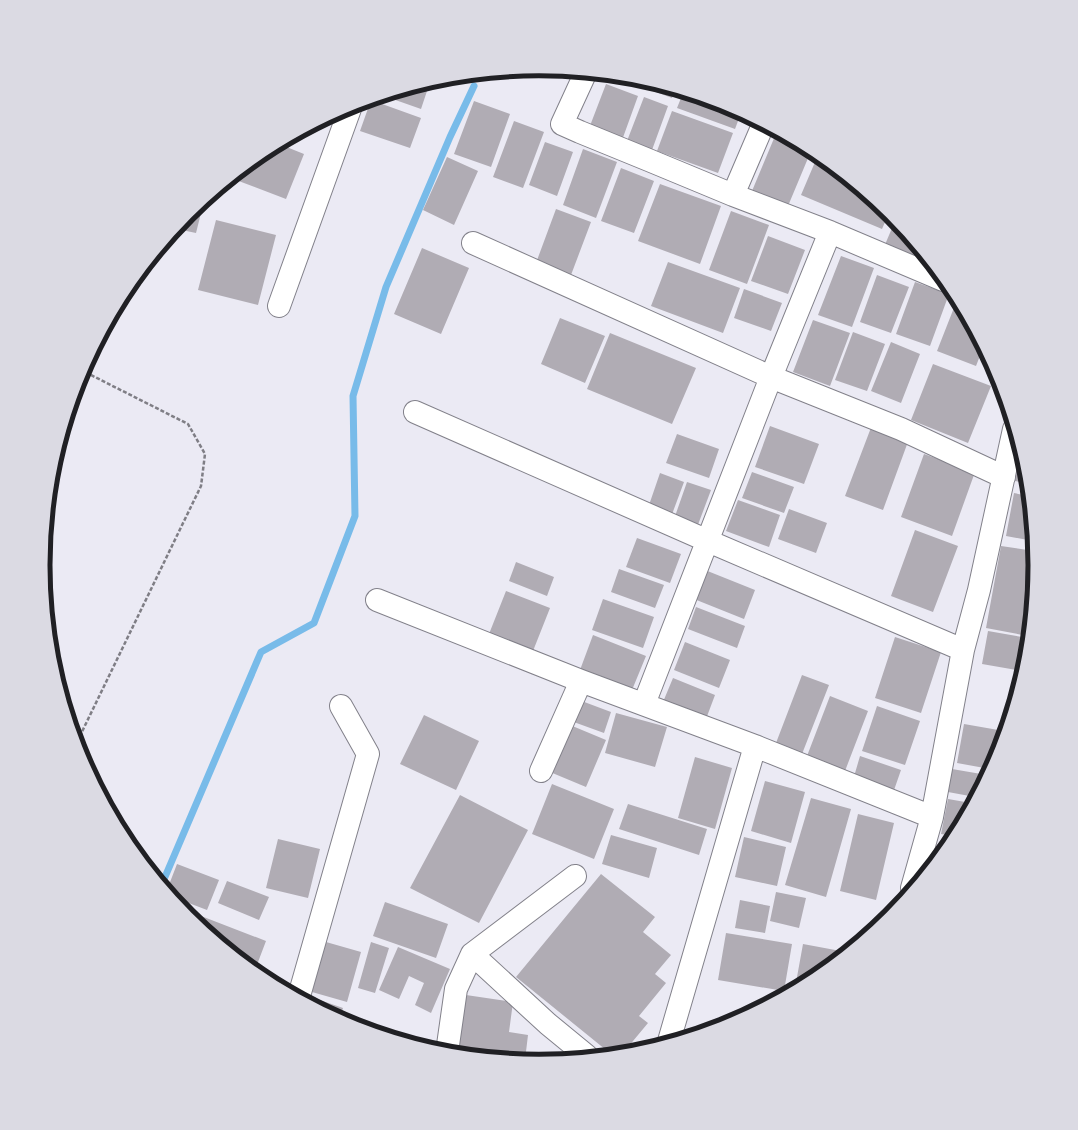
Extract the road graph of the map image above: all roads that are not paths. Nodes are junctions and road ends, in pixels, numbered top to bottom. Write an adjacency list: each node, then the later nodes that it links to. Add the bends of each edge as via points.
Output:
1 (583, 78): 4 (street, via 562,124)
2 (348, 115): 8 (street)
3 (761, 129): 4 (street)
4 (733, 195): 5 (street)
5 (830, 232): 7 (street); 9 (street)
6 (473, 243): 9 (street)
7 (934, 276)
8 (279, 306)
9 (771, 377): 12 (street, via 901,429); 13 (street)
10 (415, 412): 13 (street)
11 (1012, 440): 12 (street)
12 (1004, 477): 15 (street)
13 (708, 541): 15 (street); 17 (street)
14 (377, 600): 16 (street)
15 (963, 650): 21 (street)
16 (581, 681): 17 (street); 20 (street)
17 (644, 704): 19 (street)
18 (342, 706): 25 (street, via 368,754)
19 (755, 746): 21 (street); 26 (street)
20 (540, 771)
21 (932, 817): 23 (street)
22 (575, 876): 24 (street)
23 (915, 877)
24 (472, 954): 27 (street, via 456,989); 28 (street)
25 (300, 991)
26 (671, 1036)
27 (448, 1046)
28 (582, 1052)

